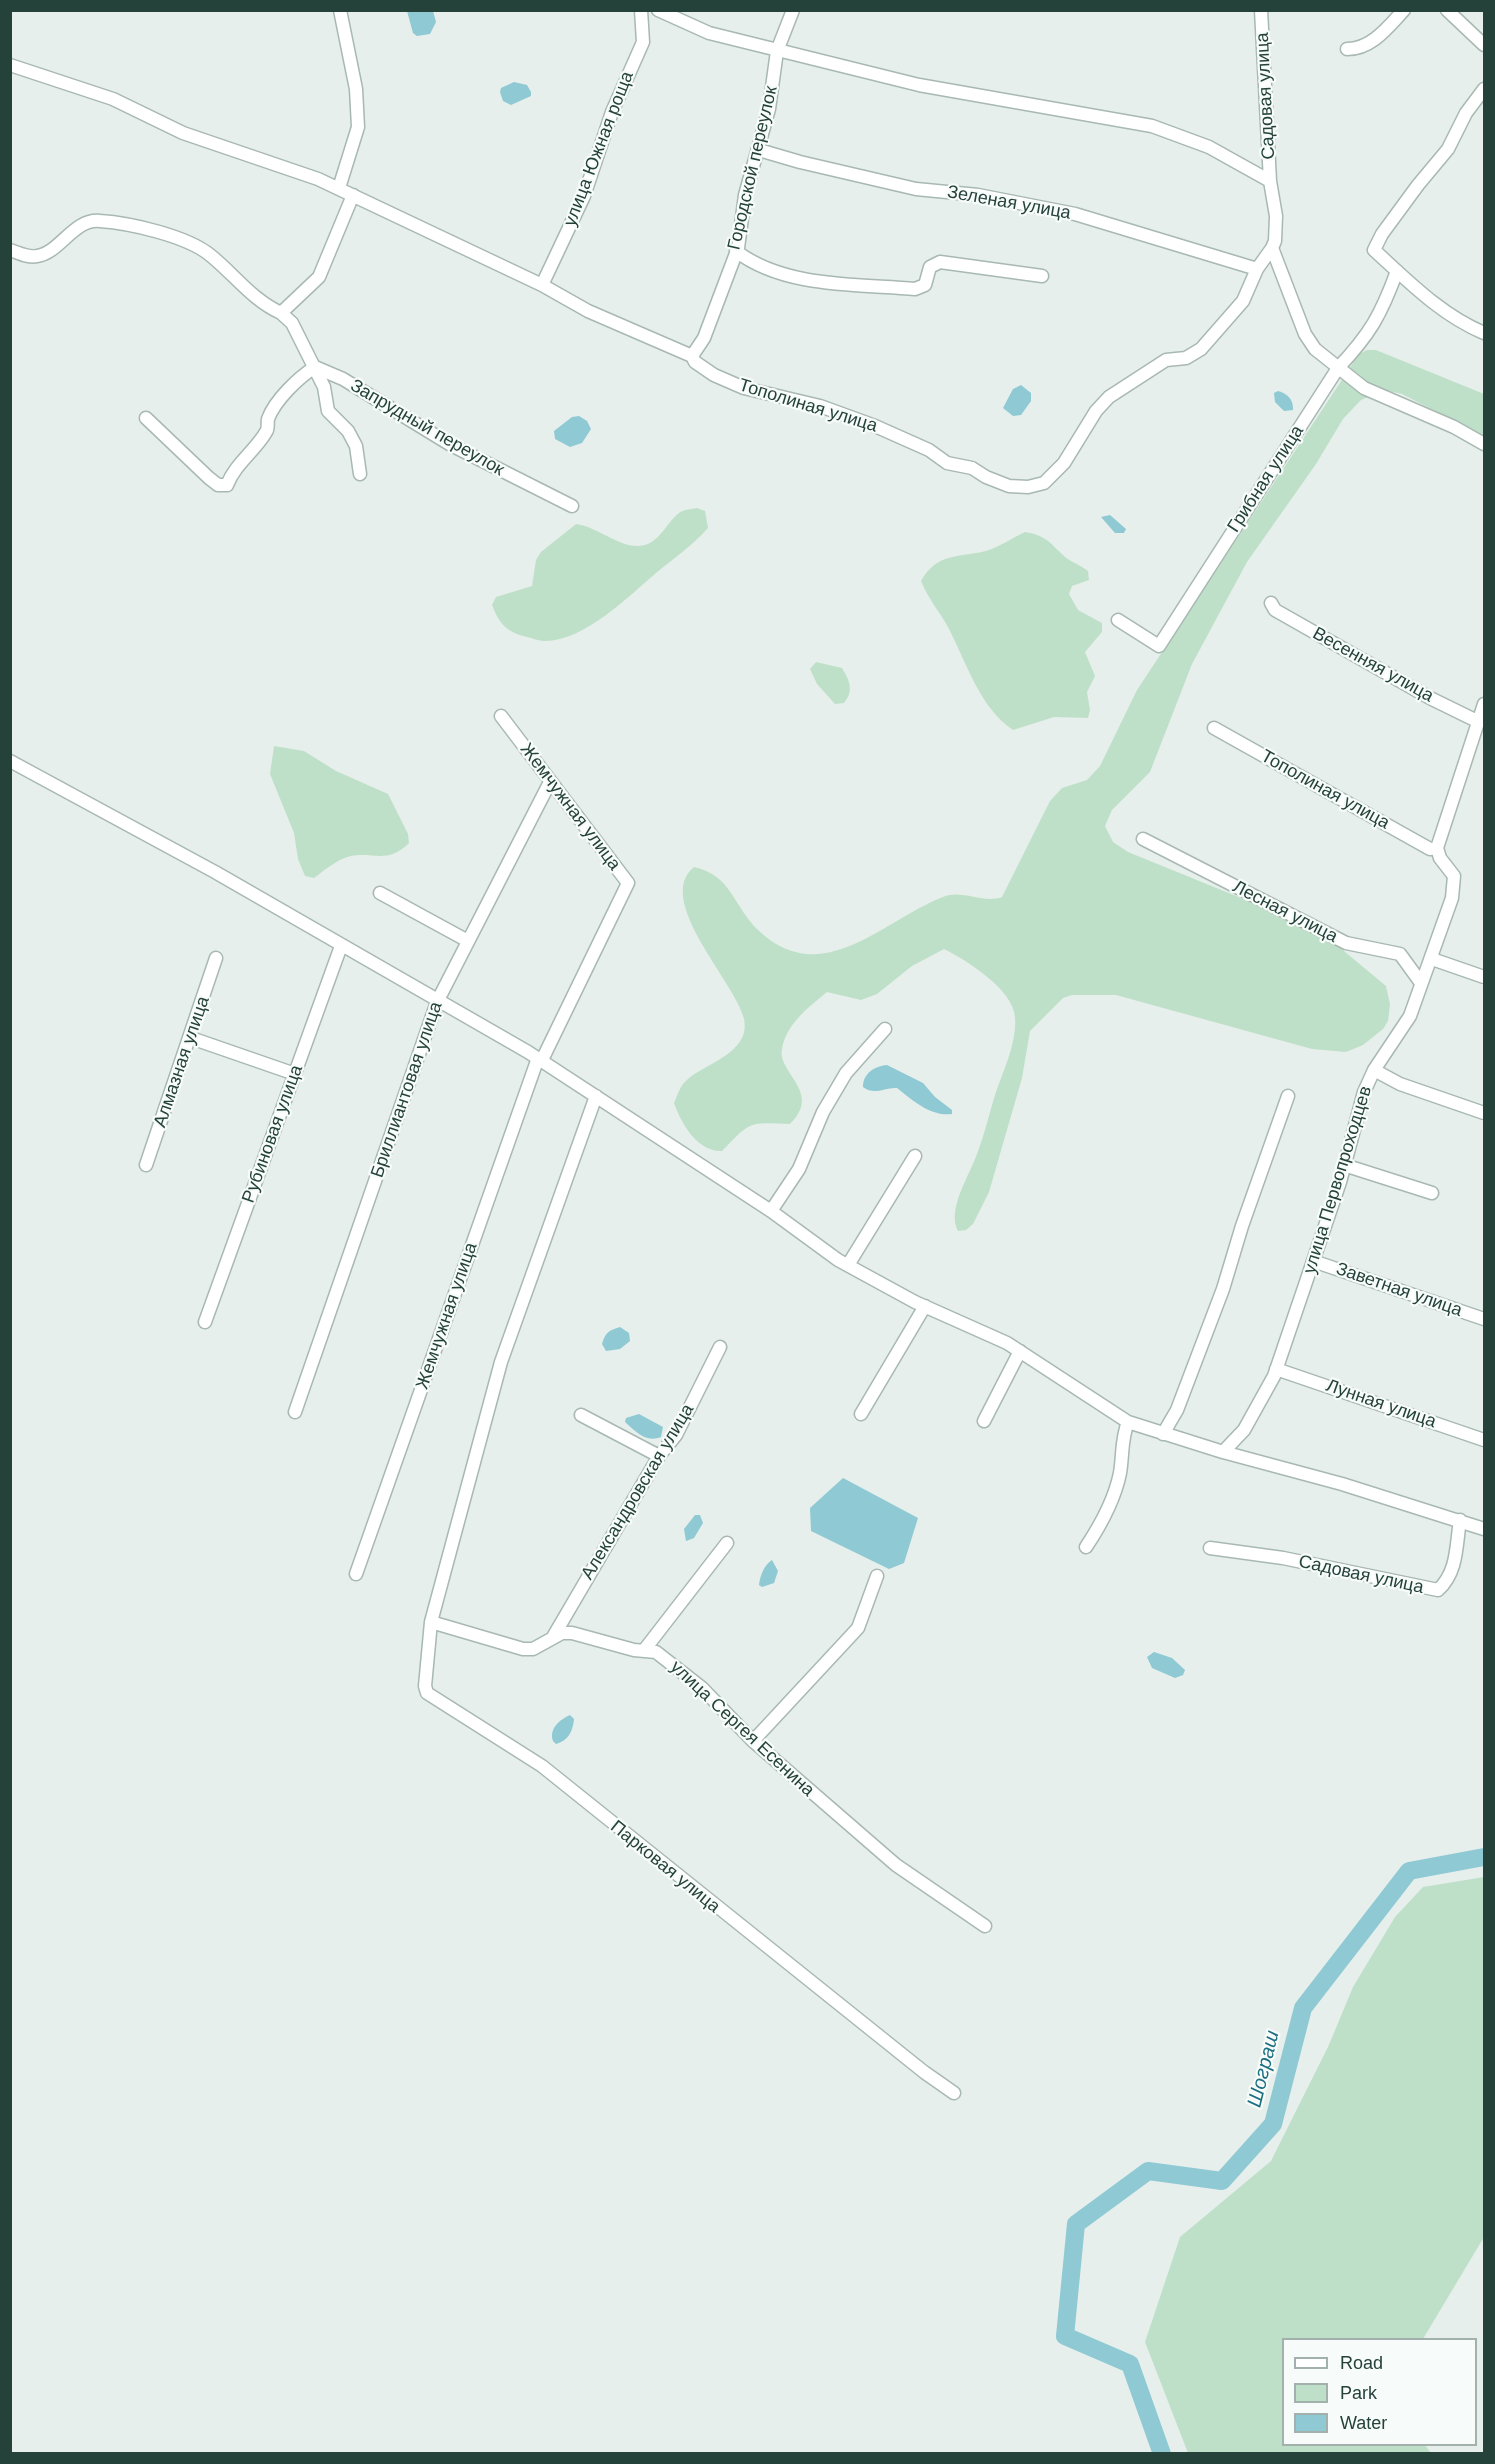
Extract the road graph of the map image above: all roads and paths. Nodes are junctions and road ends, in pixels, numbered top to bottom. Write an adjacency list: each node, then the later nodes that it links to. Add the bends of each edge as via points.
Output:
1 (340, 10): 15 (street, via 356,89 358,127)
2 (641, 10): 23 (street, улица Южная роща, via 643,42 612,112 584,196)
3 (658, 10): 10 (street, via 709,33)
4 (793, 10): 10 (street, Городской переулок)
5 (1261, 10): 14 (street, Садовая улица)
6 (1404, 10): 9 (street, via 1383,33 1359,49)
7 (1447, 10): 8 (street)
8 (1485, 45)
9 (1347, 49)
10 (777, 51): 13 (street, Городской переулок, via 770,109); 14 (street, via 967,96 1152,126 1209,147)
11 (10, 65): 15 (street, Тополиная улица, via 113,99 183,133)
12 (1485, 89): 21 (street, via 1466,113 1448,149 1382,234 1374,250)
13 (759, 150): 19 (street, Городской переулок, via 745,195); 20 (street, Зеленая улица, via 916,189 978,195 1075,214)
14 (1270, 181): 17 (street, Садовая улица, via 1276,216)
15 (339, 188): 16 (street, Тополиная улица)
16 (353, 195): 23 (street, Тополиная улица); 24 (street, via 319,278)
17 (1272, 248): 20 (street, Тополиная улица); 28 (street, via 1305,334 1315,349)
18 (10, 250): 24 (street, via 40,256 83,225 97,220 121,224 198,246 263,305)
19 (736, 251): 22 (street, via 774,270 816,280 915,289 925,285 930,267 940,262); 26 (street, Городской переулок, via 704,338)
20 (1257, 269): 26 (street, Тополиная улица, via 1243,301 1201,349 1186,358 1166,360 1109,397 1064,463 1044,483 1028,487 1009,486 972,468 947,463 929,450 820,406 744,388 714,375)
21 (1397, 271): 25 (street, via 1417,291); 28 (street, Грибная улица, via 1382,313 1364,341)
22 (1042, 276)
23 (542, 285): 26 (street, Тополиная улица, via 588,311)
24 (281, 313): 27 (street, via 292,323)
25 (1485, 333)
26 (692, 356)
27 (315, 367): 29 (street, via 280,402 268,420 266,432 227,485 218,485 209,478); 31 (street, via 328,411 348,430 356,446); 32 (street, Запрудный переулок, via 343,379 450,445)
28 (1338, 368): 30 (street, via 1364,388); 34 (street, Грибная улица, via 1159,646)
29 (146, 418)
30 (1485, 444)
31 (360, 474)
32 (572, 506)
33 (1271, 603): 37 (street, Весенняя улица, via 1275,610)
34 (1118, 620)
35 (1485, 704): 37 (street)
36 (501, 716): 40 (street, Жемчужная улица)
37 (1479, 722): 42 (street)
38 (1214, 728): 42 (street, Тополиная улица, via 1430,849)
39 (11, 765): 45 (street, via 215,872)
40 (550, 782): 44 (street, Бриллиантовая улица); 53 (street, Жемчужная улица, via 628,883)
41 (1143, 839): 49 (street, Лесная улица, via 1346,943 1400,954)
42 (1437, 848): 47 (street, улица Первопроходцев, via 1454,876 1452,898)
43 (380, 893): 44 (street)
44 (468, 941): 50 (street, Бриллиантовая улица)
45 (341, 946): 50 (street); 55 (street, Рубиновая улица)
46 (216, 958): 52 (street, Алмазная улица)
47 (1432, 959): 48 (street); 49 (street, улица Первопроходцев)
48 (1485, 977)
49 (1421, 983): 54 (street, улица Первопроходцев, via 1405,1028)
50 (437, 1002): 53 (street); 72 (street, Бриллиантовая улица)
51 (885, 1029): 63 (street, via 846,1073 799,1169)
52 (191, 1038): 55 (street); 60 (street, Алмазная улица)
53 (540, 1059): 56 (street); 86 (street, Жемчужная улица)
54 (1374, 1070): 58 (street, via 1400,1084); 61 (street, улица Первопроходцев)
55 (295, 1074): 68 (street, Рубиновая улица)
56 (596, 1096): 63 (street); 88 (street, via 501,1362)
57 (1288, 1096): 77 (street, via 1178,1410)
58 (1485, 1113)
59 (915, 1156): 65 (street)
60 (146, 1165)
61 (1344, 1165): 62 (street); 64 (street, улица Первопроходцев)
62 (1432, 1193)
63 (771, 1211): 65 (street)
64 (1313, 1261): 67 (street, Заветная улица); 71 (street, улица Первопроходцев)
65 (848, 1265): 66 (street)
66 (925, 1306): 70 (street); 74 (street)
67 (1485, 1319)
68 (205, 1322)
69 (720, 1347): 80 (street, Александровская улица, via 675,1435)
70 (1020, 1351): 75 (street); 76 (street)
71 (1276, 1369): 78 (street, Лунная улица); 79 (street, улица Первопроходцев, via 1244,1430)
72 (295, 1412)
73 (581, 1414): 80 (street)
74 (861, 1414)
75 (984, 1421)
76 (1128, 1422): 77 (street); 84 (street, via 1119,1476)
77 (1162, 1434): 79 (street)
78 (1485, 1440)
79 (1223, 1452): 81 (street)
80 (659, 1456): 89 (street, Александровская улица)
81 (1460, 1520): 82 (street); 85 (street, Садовая улица, via 1454,1564 1448,1580 1438,1590 1283,1558)
82 (1485, 1528)
83 (727, 1543): 90 (street)
84 (1086, 1547)
85 (1210, 1548)
86 (356, 1574)
87 (877, 1576): 91 (street, via 858,1628)
88 (431, 1622): 89 (street, улица Сергея Есенина, via 523,1649 533,1649); 93 (street, Парковая улица, via 427,1693 542,1766 716,1908)
89 (553, 1637): 90 (street, улица Сергея Есенина, via 572,1633 634,1650)
90 (645, 1649): 91 (street, улица Сергея Есенина, via 675,1665)
91 (753, 1741): 92 (street, улица Сергея Есенина, via 896,1865)
92 (985, 1926)
93 (954, 2093)

